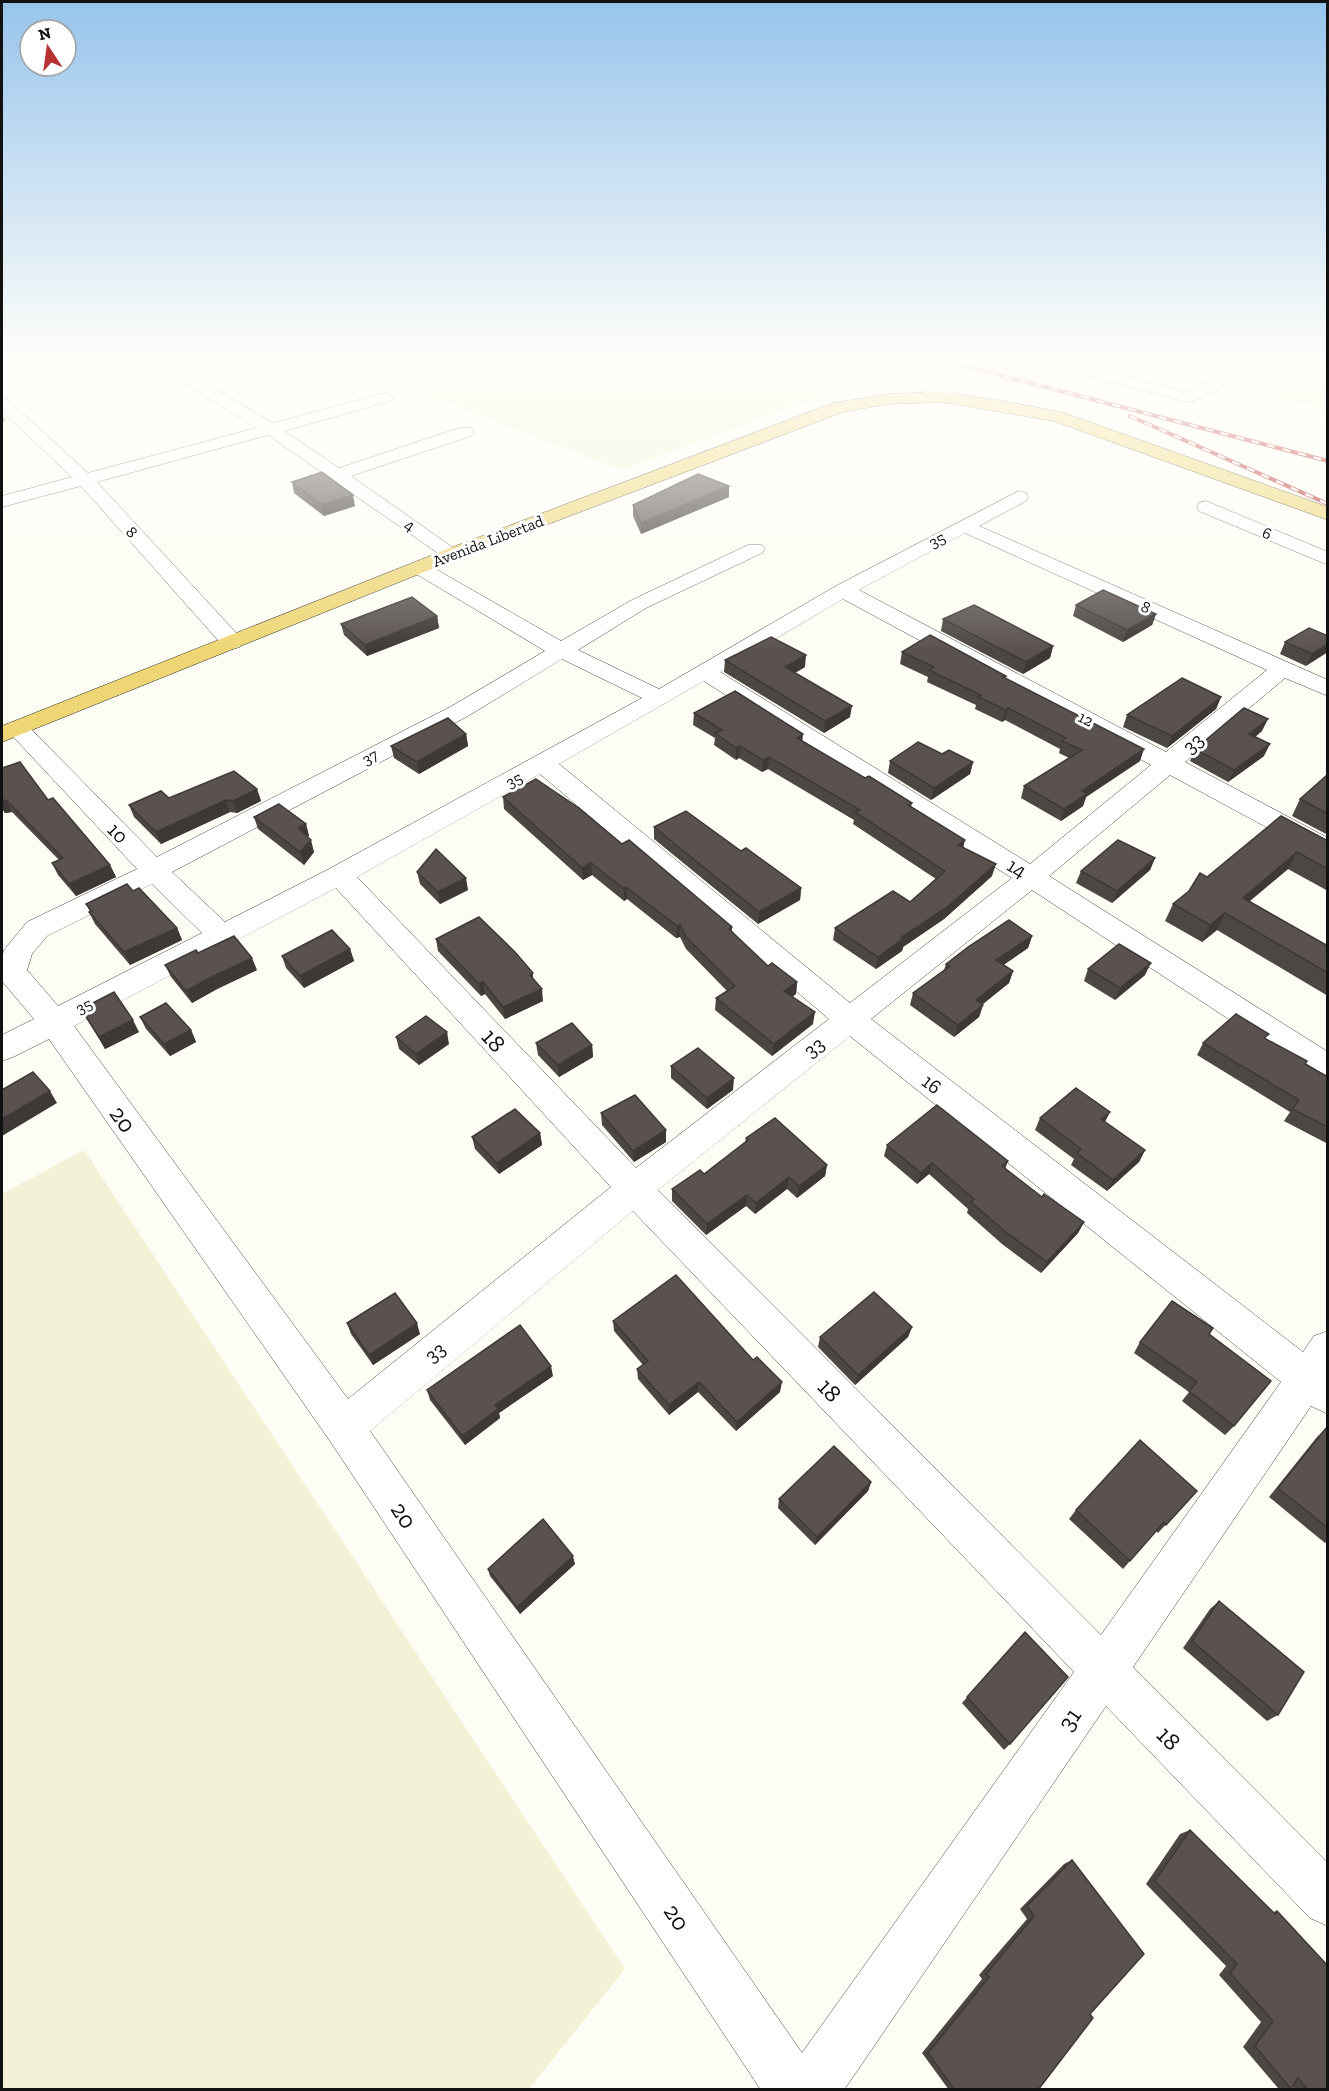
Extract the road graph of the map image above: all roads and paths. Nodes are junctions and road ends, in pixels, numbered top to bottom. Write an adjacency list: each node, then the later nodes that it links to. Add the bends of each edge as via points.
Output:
1 (61, 458): 8 (street, 8)
2 (166, 458): 8 (street)
3 (311, 458): 7 (street, 4)
4 (388, 458): 7 (street)
5 (706, 458): 15 (main road, Avenida Libertad)
6 (1171, 458): 12 (main road, Avenida Libertad)
7 (336, 475): 15 (street, 4)
8 (85, 480): 10 (street); 19 (street, 8)
9 (1019, 497): 13 (street, 35)
10 (2, 502)
11 (1206, 507): 16 (street, 6)
12 (1328, 514)
13 (964, 526): 18 (street, 35); 21 (street, 8)
14 (755, 549): 20 (street, 37, via 639,604)
15 (452, 554): 17 (main road, Avenida Libertad)
16 (1328, 559)
17 (420, 568): 19 (main road, Avenida Libertad); 20 (street)
18 (843, 590): 22 (street, 35); 26 (street, 12)
19 (232, 642): 25 (main road, Avenida Libertad)
20 (560, 650): 24 (street); 29 (street, 37, via 460,711)
21 (1284, 668): 23 (street, 8); 26 (street, 33)
22 (705, 672): 24 (street, 35); 31 (street, 14)
23 (1328, 688)
24 (660, 698): 27 (street, 35)
25 (9, 731): 29 (street, 10)
26 (1169, 763): 28 (street, 12); 31 (street, 33)
27 (543, 764): 30 (street, 35); 34 (street, 16)
28 (1328, 849)
29 (153, 870): 32 (street, 10); 33 (street, 37, via 136,882 37,928)
30 (339, 875): 32 (street, 35); 38 (street, 18)
31 (1031, 877): 34 (street, 33); 37 (street, 14)
32 (221, 935): 35 (street, 35)
33 (19, 950): 35 (street, 20, via 11,972)
34 (849, 1019): 38 (street, 33); 39 (street, 16)
35 (54, 1022): 36 (street, 35); 40 (street, 20)
36 (2, 1049)
37 (1328, 1068)
38 (634, 1189): 40 (street, 33); 41 (street, 18)
39 (1320, 1374): 41 (street, 31)
40 (344, 1427): 43 (street, 20)
41 (1103, 1671): 42 (street, 18); 44 (street, 31)
42 (1328, 1900)
43 (794, 2090)
44 (810, 2090)

